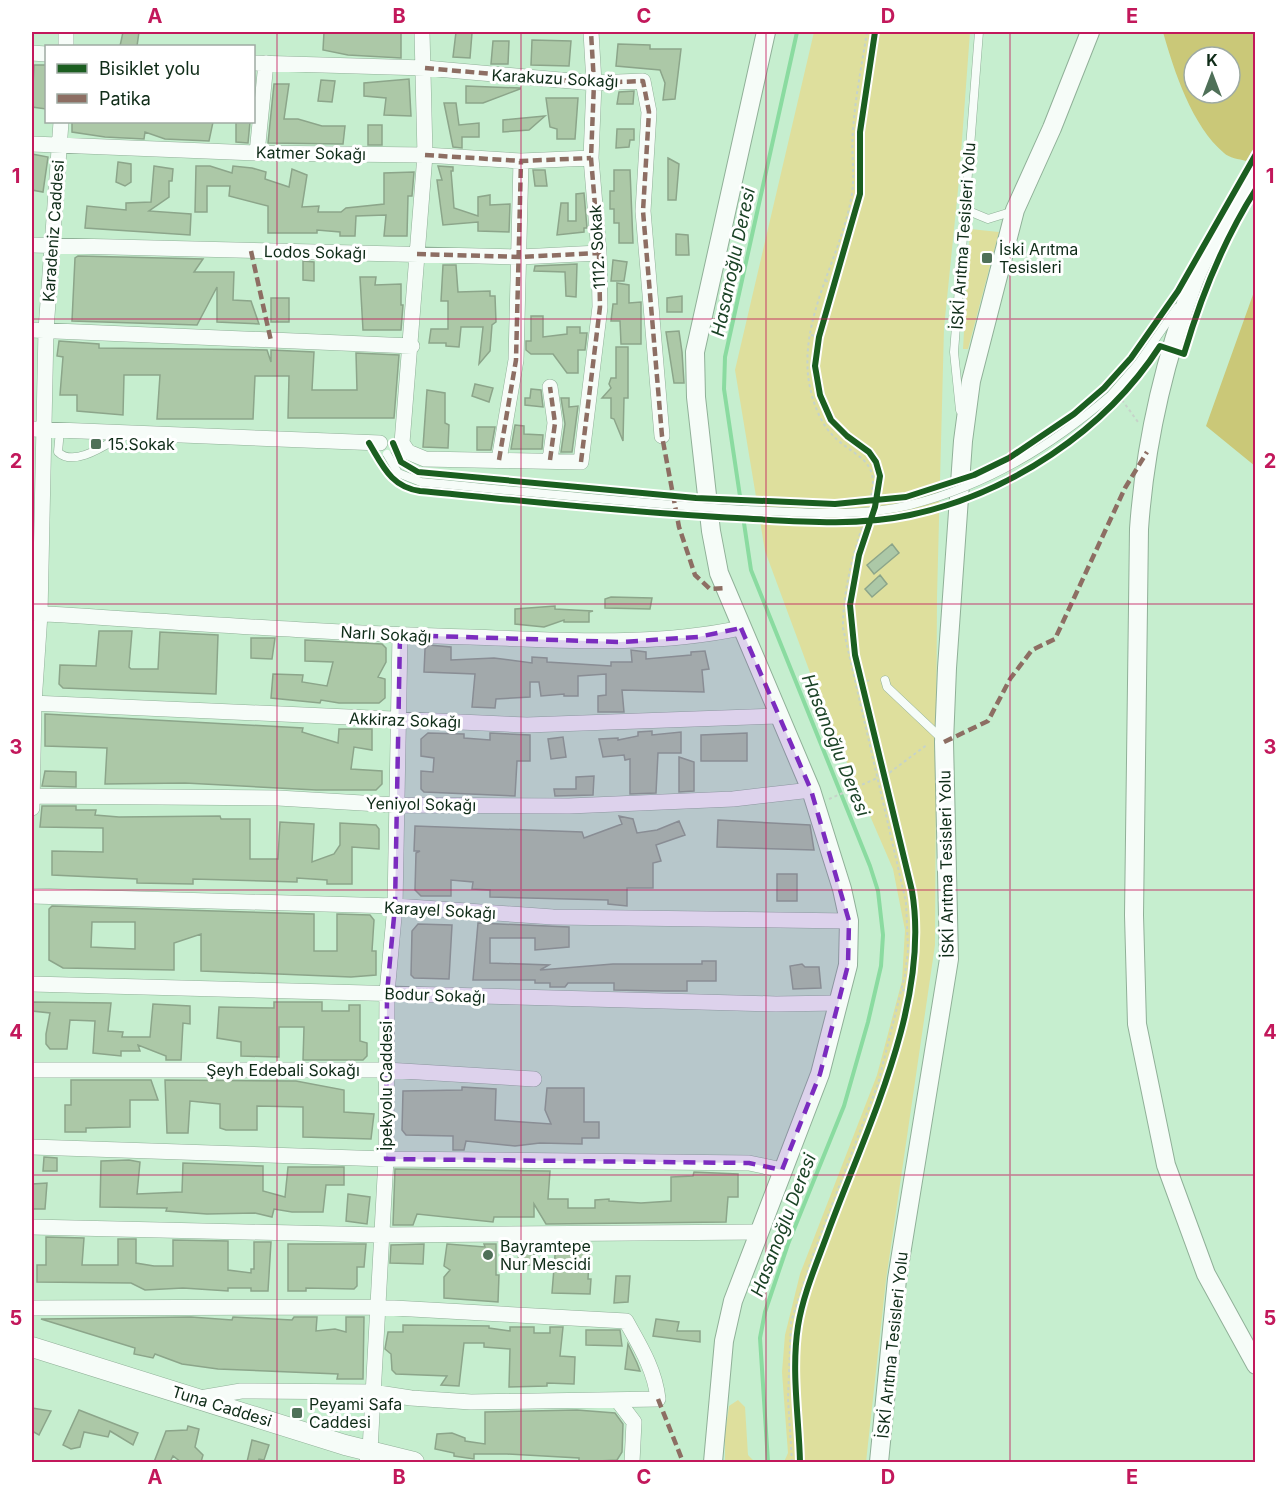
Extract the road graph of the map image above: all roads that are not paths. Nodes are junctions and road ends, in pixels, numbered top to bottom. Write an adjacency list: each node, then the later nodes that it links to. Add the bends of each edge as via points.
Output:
1 (422, 32): 7 (street)
2 (591, 32): 8 (street, 1112. Sokak)
3 (766, 32): 38 (street, via 695,352 696,398 711,531 719,573)
4 (979, 32): 17 (lane, İSKİ Arıtma Tesisleri Yolu)
5 (1089, 32): 18 (street, İSKİ Arıtma Tesisleri Yolu)
6 (260, 63): 7 (street, Karakuzu Sokağı); 12 (street)
7 (425, 68): 8 (street, Karakuzu Sokağı); 13 (street)
8 (594, 83): 14 (street, 1112. Sokak); 31 (street, Karakuzu Sokağı, via 643,81 649,112 643,211)
9 (61, 123): 11 (street, Karadeniz Caddesi)
10 (32, 144): 11 (street, Katmer Sokağı)
11 (60, 147): 12 (street, Katmer Sokağı); 20 (street, Karadeniz Caddesi)
12 (256, 153): 13 (street, Katmer Sokağı)
13 (425, 154): 15 (street, Katmer Sokağı); 22 (street)
14 (591, 158): 15 (street, Katmer Sokağı); 21 (street, 1112. Sokak)
15 (521, 161): 23 (street)
16 (1256, 170): 24 (street)
17 (965, 201): 18 (lane, via 971,212 988,219); 32 (lane, İSKİ Arıtma Tesisleri Yolu, via 954,352)
18 (1015, 210): 32 (street, İSKİ Arıtma Tesisleri Yolu, via 978,348)
19 (32, 245): 20 (street, Lodos Sokağı)
20 (52, 246): 22 (street, Lodos Sokağı); 25 (street, Karadeniz Caddesi)
21 (599, 253): 23 (street, Lodos Sokağı); 35 (street, 1112. Sokak, via 600,307 581,462)
22 (417, 254): 23 (street, Lodos Sokağı); 26 (street)
23 (520, 256): 34 (street, via 516,360)
24 (1194, 280): 33 (lane, bridge, via 1162,330 1111,394 1047,445 978,484 908,506 835,513 695,507 421,482 398,472); 67 (street, via 1171,350 1143,475 1134,915 1137,1024 1166,1165 1206,1274)
25 (39, 330): 26 (street); 28 (street, Karadeniz Caddesi)
26 (411, 346): 34 (street, via 402,443 408,452 425,459)
27 (550, 387): 35 (street, via 555,423)
28 (38, 429): 29 (street); 36 (street, Karadeniz Caddesi)
29 (60, 430): 30 (street); 30 (lane, via 58,452 74,458)
30 (129, 432): 33 (street)
31 (662, 436)
32 (963, 441): 44 (street, İSKİ Arıtma Tesisleri Yolu)
33 (384, 448)
34 (499, 460): 35 (street)
35 (550, 460)
36 (37, 520): 37 (street, Karadeniz Caddesi)
37 (36, 614): 39 (street, Narlı Sokağı); 41 (street, Karadeniz Caddesi)
38 (741, 628): 39 (street, Narlı Sokağı, via 698,637 621,642); 42 (street)
39 (400, 635): 43 (street, İpekyolu Caddesi)
40 (885, 680): 44 (lane, via 887,687)
41 (33, 703): 43 (street, Akkiraz Sokağı); 46 (street, Karadeniz Caddesi)
42 (779, 716): 43 (street, Akkiraz Sokağı, via 527,725); 45 (street)
43 (399, 720): 47 (street, İpekyolu Caddesi)
44 (944, 741): 75 (street, İSKİ Arıtma Tesisleri Yolu, via 949,959 897,1279)
45 (811, 790): 47 (street, Yeniyol Sokağı, via 733,799 569,806); 51 (street)
46 (32, 796): 47 (street, Yeniyol Sokağı, via 278,798); 48 (street, Karadeniz Caddesi)
47 (396, 805): 50 (street, İpekyolu Caddesi)
48 (32, 808)
49 (32, 896): 50 (street, Karayel Sokağı)
50 (394, 906): 51 (street, Karayel Sokağı, via 553,917); 53 (street, İpekyolu Caddesi)
51 (849, 921): 54 (street, via 848,965)
52 (32, 984): 53 (street, Bodur Sokağı)
53 (387, 993): 54 (street, Bodur Sokağı); 56 (street, İpekyolu Caddesi)
54 (838, 1003): 60 (street, via 820,1074)
55 (32, 1070): 56 (street, Şeyh Edebali Sokağı)
56 (386, 1070): 57 (street, Şeyh Edebali Sokağı); 59 (street, İpekyolu Caddesi)
57 (534, 1080)
58 (32, 1148): 59 (street)
59 (386, 1159): 60 (street, via 748,1163); 63 (street, İpekyolu Caddesi)
60 (782, 1170): 62 (street)
61 (32, 1227): 63 (street)
62 (758, 1232): 63 (street); 74 (street, via 733,1301 724,1341)
63 (380, 1235): 64 (street, İpekyolu Caddesi)
64 (376, 1307): 65 (street); 68 (street, İpekyolu Caddesi); 70 (street, via 626,1321 657,1383 658,1399)
65 (32, 1308)
66 (32, 1347): 69 (main road, Tuna Caddesi)
67 (1256, 1365)
68 (372, 1392): 69 (street, via 241,1391); 70 (street, via 471,1402); 71 (street, İpekyolu Caddesi)
69 (196, 1398): 71 (main road, Tuna Caddesi)
70 (618, 1401): 73 (street, via 634,1422)
71 (368, 1456): 72 (main road, Tuna Caddesi)
72 (414, 1462)
73 (632, 1462)
74 (713, 1462)
75 (879, 1462)

